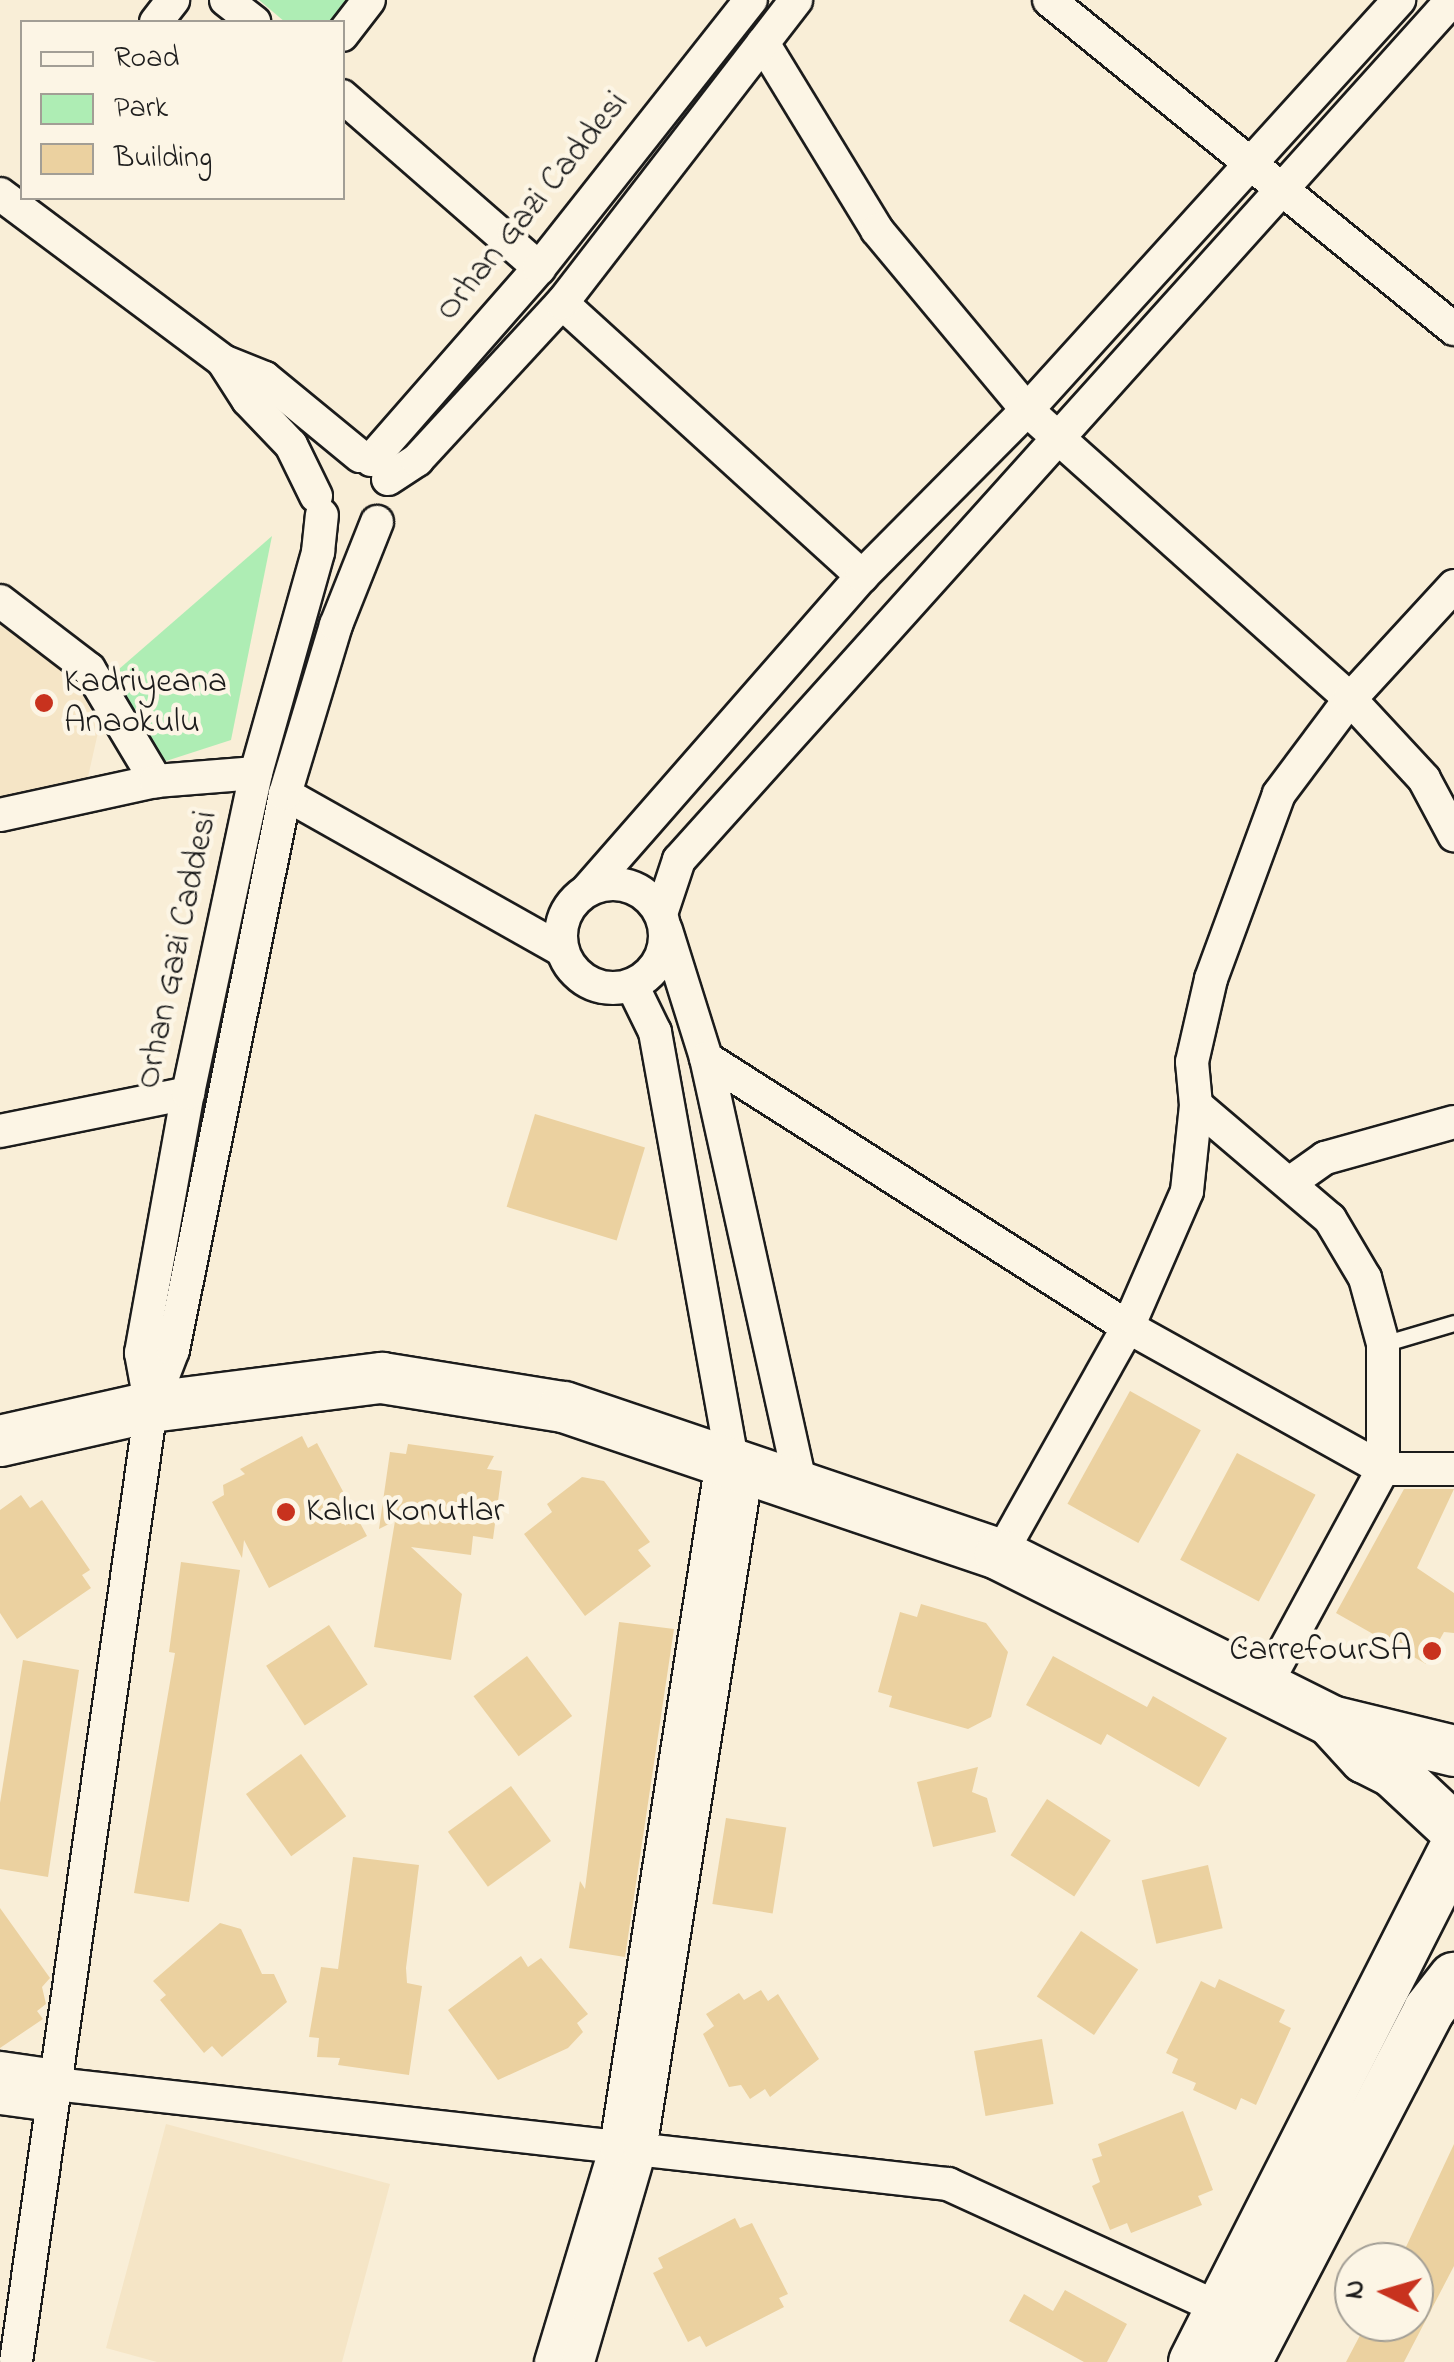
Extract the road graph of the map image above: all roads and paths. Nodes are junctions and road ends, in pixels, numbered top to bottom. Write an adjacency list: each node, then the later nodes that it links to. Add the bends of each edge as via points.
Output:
1 (174, 0): 9 (street)
2 (226, 0): 10 (street)
3 (369, 0): 11 (street)
4 (751, 0): 17 (street, Orhan Gazi Caddesi)
5 (796, 0): 12 (street)
6 (1048, 0): 14 (street)
7 (1399, 0): 14 (street)
8 (1452, 0): 15 (street)
9 (158, 20)
10 (251, 20)
11 (345, 31)
12 (763, 43): 18 (street); 21 (street, via 876,230)
13 (345, 99): 17 (street)
14 (1250, 162): 15 (street); 21 (street)
15 (1281, 187): 19 (street); 22 (street)
16 (12, 197): 20 (street)
17 (539, 268): 23 (street, Orhan Gazi Caddesi)
18 (562, 303): 23 (street, via 417,460); 26 (street)
19 (1454, 329)
20 (223, 361): 23 (street, via 265,378); 24 (street, via 248,400 291,445)
21 (1027, 410): 22 (street); 26 (street)
22 (1060, 437): 29 (street); 36 (street, via 679,860)
23 (373, 465): 24 (street, via 328,466); 25 (street, via 389,501)
24 (319, 505): 25 (street, via 342,529); 30 (street, Orhan Gazi Caddesi, via 318,552)
25 (377, 522): 32 (street, via 336,625)
26 (862, 576): 35 (street)
27 (1454, 586): 29 (street)
28 (0, 601): 31 (street, via 90,669)
29 (1350, 700): 34 (street, via 1424,779); 41 (street, via 1278,794 1260,838 1211,980 1192,1062)
30 (256, 773): 31 (street); 40 (street, Orhan Gazi Caddesi)
31 (156, 781): 33 (street)
32 (285, 794): 37 (street); 48 (street, via 174,1350)
33 (0, 814)
34 (1454, 836)
35 (588, 890): 36 (street, via 622,884 652,900); 37 (street, via 564,916)
36 (663, 922): 38 (street, via 658,964); 39 (street)
37 (562, 950): 38 (street, via 582,979 598,986)
38 (632, 985): 50 (street, via 655,1032)
39 (706, 1058): 46 (street); 53 (street)
40 (188, 1093): 43 (street); 48 (street, Orhan Gazi Caddesi, via 141,1353)
41 (1196, 1105): 44 (street); 46 (street, via 1187,1191)
42 (1454, 1122): 44 (street, via 1325,1158)
43 (0, 1131)
44 (1291, 1182): 47 (street, via 1348,1247)
45 (1454, 1323): 47 (lane)
46 (1128, 1327): 51 (street); 54 (street)
47 (1384, 1344): 51 (street)
48 (151, 1407): 49 (main road); 50 (main road, via 382,1378 564,1406); 61 (street)
49 (0, 1442)
50 (734, 1465): 53 (main road); 63 (street)
51 (1384, 1469): 52 (street); 55 (street)
52 (1454, 1469)
53 (800, 1488): 54 (main road)
54 (1000, 1555): 55 (main road)
55 (1264, 1688): 56 (main road)
56 (1331, 1721): 57 (main road); 58 (main road, via 1365,1758 1393,1772)
57 (1454, 1751)
58 (1453, 1836): 64 (main road)
59 (1454, 1978): 69 (main road, via 1430,2010)
60 (0, 2068): 61 (street)
61 (55, 2088): 62 (street); 63 (street); 65 (street)
62 (0, 2098)
63 (628, 2148): 64 (street, via 948,2184); 66 (street); 67 (street)
64 (1221, 2309): 68 (main road)
65 (16, 2362)
66 (551, 2362)
67 (578, 2362)
68 (1194, 2362)
69 (1246, 2362)

